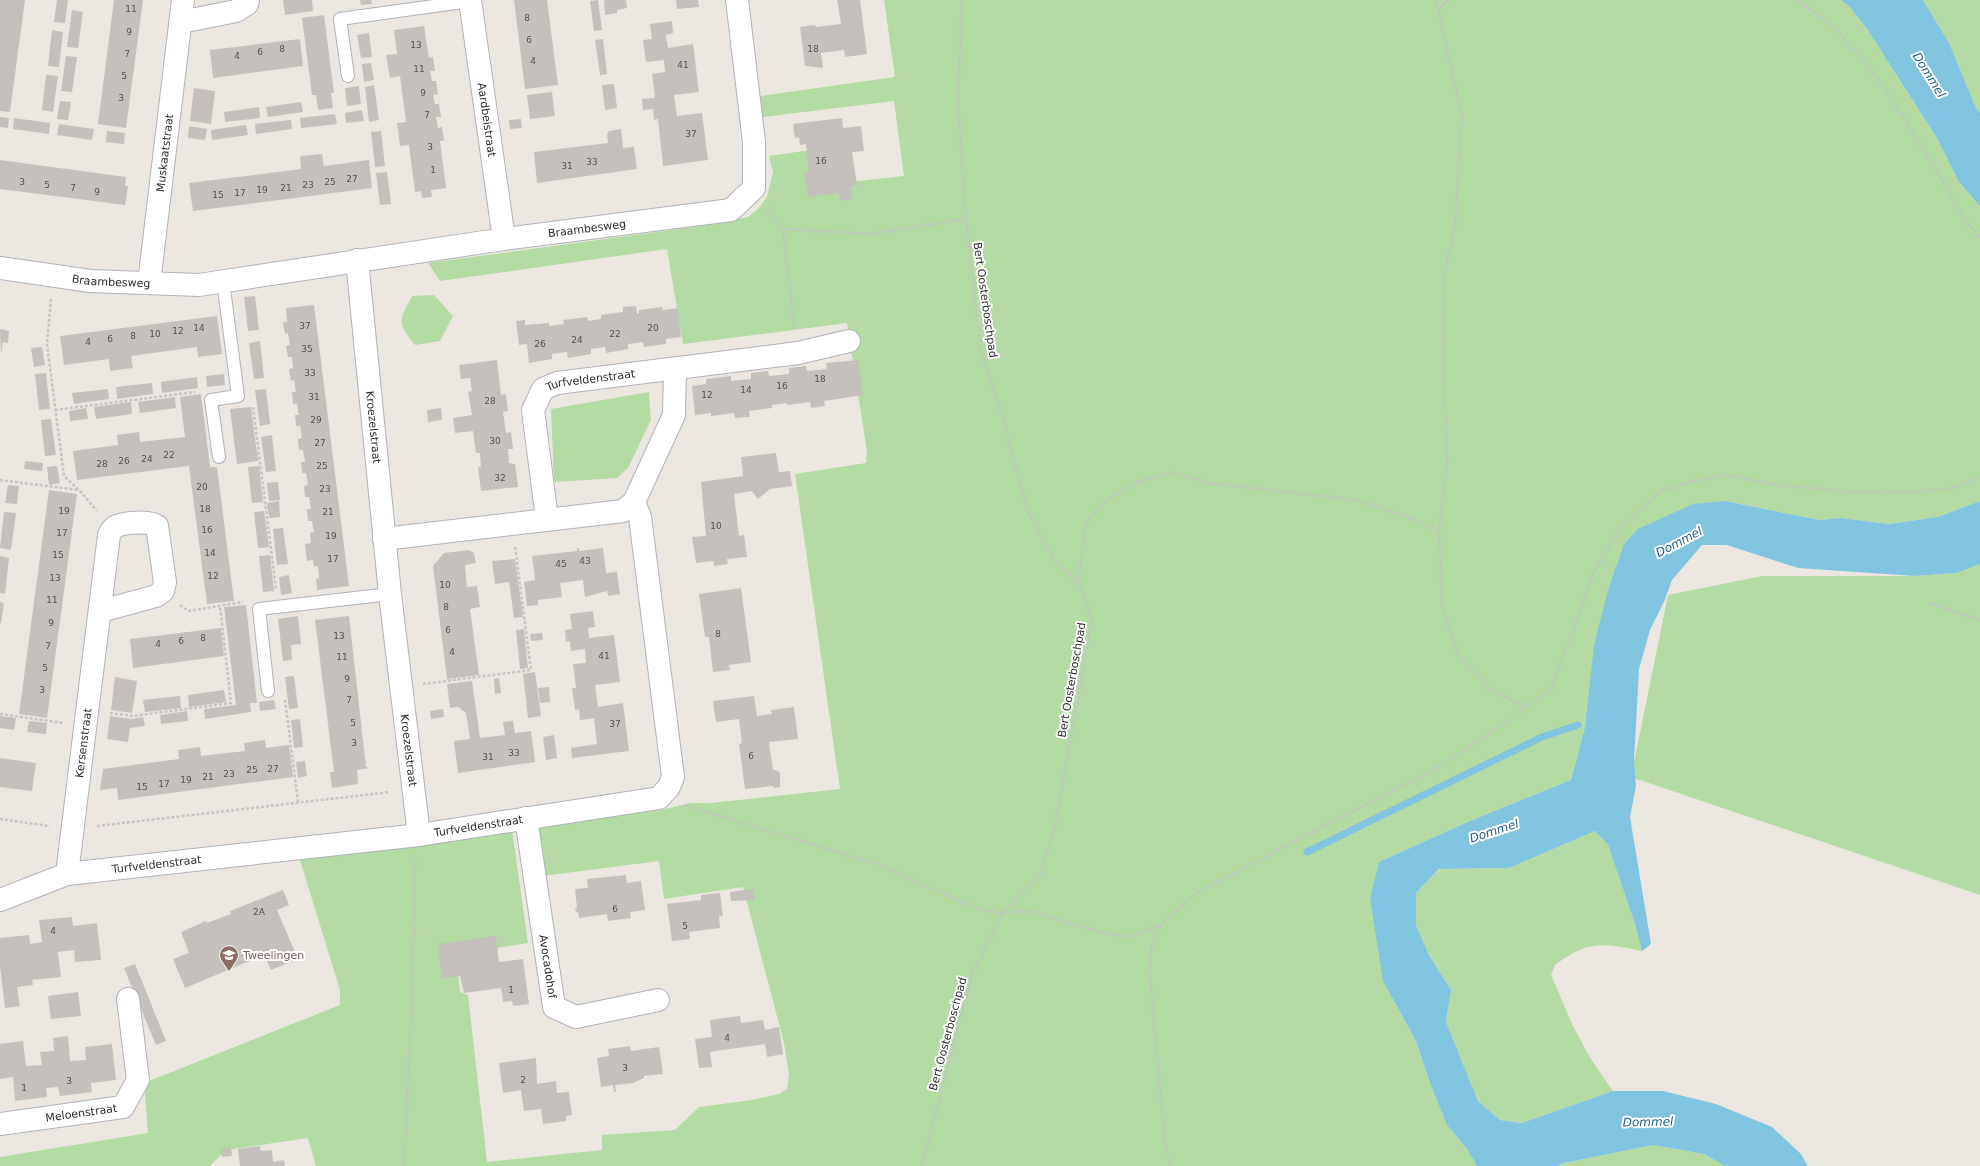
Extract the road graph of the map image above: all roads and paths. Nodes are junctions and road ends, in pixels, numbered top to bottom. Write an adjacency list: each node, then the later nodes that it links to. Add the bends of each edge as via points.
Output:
1 (184, 0): 10 (street, Muskaatstraat)
2 (248, 0): 10 (street, via 247,4 236,12)
3 (737, 0): 12 (street, via 754,142)
4 (962, 0): 13 (path, Bert Oosterboschpad, via 958,102)
5 (1436, 0): 9 (path)
6 (1448, 0): 9 (path)
7 (1796, 0): 15 (path, via 1821,17 1869,68 1893,99 1966,221)
8 (470, 1): 11 (lane, Aardbeistraat, via 340,19); 16 (street, Aardbeistraat)
9 (1439, 9): 36 (path, via 1462,116 1455,227 1445,270 1442,354 1447,463)
10 (181, 22): 21 (street, Muskaatstraat)
11 (348, 76)
12 (754, 188): 14 (path); 16 (street, Braambesweg, via 731,210)
13 (966, 219): 14 (path, via 870,234); 38 (path, Bert Oosterboschpad, via 981,350 1027,510 1054,561)
14 (783, 229): 23 (path)
15 (1980, 237)
16 (504, 239): 17 (street, Braambesweg)
17 (357, 260): 20 (street, Braambesweg); 37 (street, Kroezelstraat)
18 (0, 268): 19 (street, Braambesweg)
19 (53, 276): 21 (street, Braambesweg, via 90,281); 27 (path, via 47,344)
20 (223, 281): 21 (street, Braambesweg, via 199,285); 25 (lane)
21 (149, 283)
22 (849, 342): 23 (street, Turfveldenstraat)
23 (798, 353): 24 (street, Turfveldenstraat)
24 (675, 369): 32 (street, via 674,415); 33 (street, Turfveldenstraat, via 557,383 543,389 533,410)
25 (238, 396): 26 (lane); 43 (path, via 253,405)
26 (211, 400): 27 (path, via 203,391); 28 (lane)
27 (55, 410): 31 (path, via 64,476)
28 (219, 457)
29 (1980, 476): 49 (path, via 1955,488 1916,492 1850,492 1779,485 1725,475 1661,491 1623,525 1593,574 1552,688)
30 (0, 480): 31 (path)
31 (79, 490): 35 (path)
32 (634, 502): 33 (street, via 623,511); 53 (street, via 640,517 673,777)
33 (547, 519): 34 (street)
34 (512, 524): 37 (street); 47 (path, via 531,670)
35 (112, 529): 39 (street, via 117,525 151,522 158,526 165,582); 45 (street, Kersenstraat, via 109,535)
36 (1439, 532): 38 (path, via 1402,515 1358,500 1208,483 1174,472 1135,483 1104,502 1086,525); 49 (path, via 1442,603 1457,653 1490,689)
37 (384, 540): 40 (street, Kroezelstraat)
38 (1079, 583): 61 (path, Bert Oosterboschpad, via 1092,620 1054,830 1041,873)
39 (163, 591): 42 (path, via 188,611); 45 (street, via 156,596)
40 (390, 594): 43 (lane); 47 (street, Kroezelstraat)
41 (1929, 603): 46 (path)
42 (220, 606): 44 (path, via 247,602); 51 (path, via 232,703 134,716)
43 (279, 607): 44 (lane)
44 (259, 609): 48 (lane)
45 (101, 611): 51 (street, Kersenstraat)
46 (1980, 620)
47 (402, 687): 52 (street, Kroezelstraat)
48 (268, 691): 54 (path, via 285,696)
49 (1526, 707): 62 (path, via 1444,764 1196,893)
50 (0, 714): 51 (path)
51 (87, 718): 57 (street, Kersenstraat)
52 (414, 790): 54 (path); 58 (street, Kroezelstraat)
53 (660, 798): 55 (street, Turfveldenstraat); 61 (path, via 880,865 977,909)
54 (298, 802): 57 (path)
55 (526, 818): 58 (street, Turfveldenstraat); 64 (street, Avocadohof, via 554,1008 576,1018)
56 (0, 819): 57 (path)
57 (73, 829): 59 (street, Kersenstraat)
58 (417, 835): 59 (street, Turfveldenstraat); 66 (path)
59 (67, 874): 60 (street, Turfveldenstraat)
60 (0, 900)
61 (1004, 913): 62 (path, via 1030,911 1102,934 1127,937); 67 (path, Bert Oosterboschpad, via 972,974)
62 (1160, 926): 68 (path, via 1152,946 1149,968 1166,1151)
63 (128, 998): 65 (street, Meloenstraat, via 138,1080 123,1107)
64 (658, 1000)
65 (0, 1124)
66 (404, 1166)
67 (922, 1166)
68 (1172, 1166)

